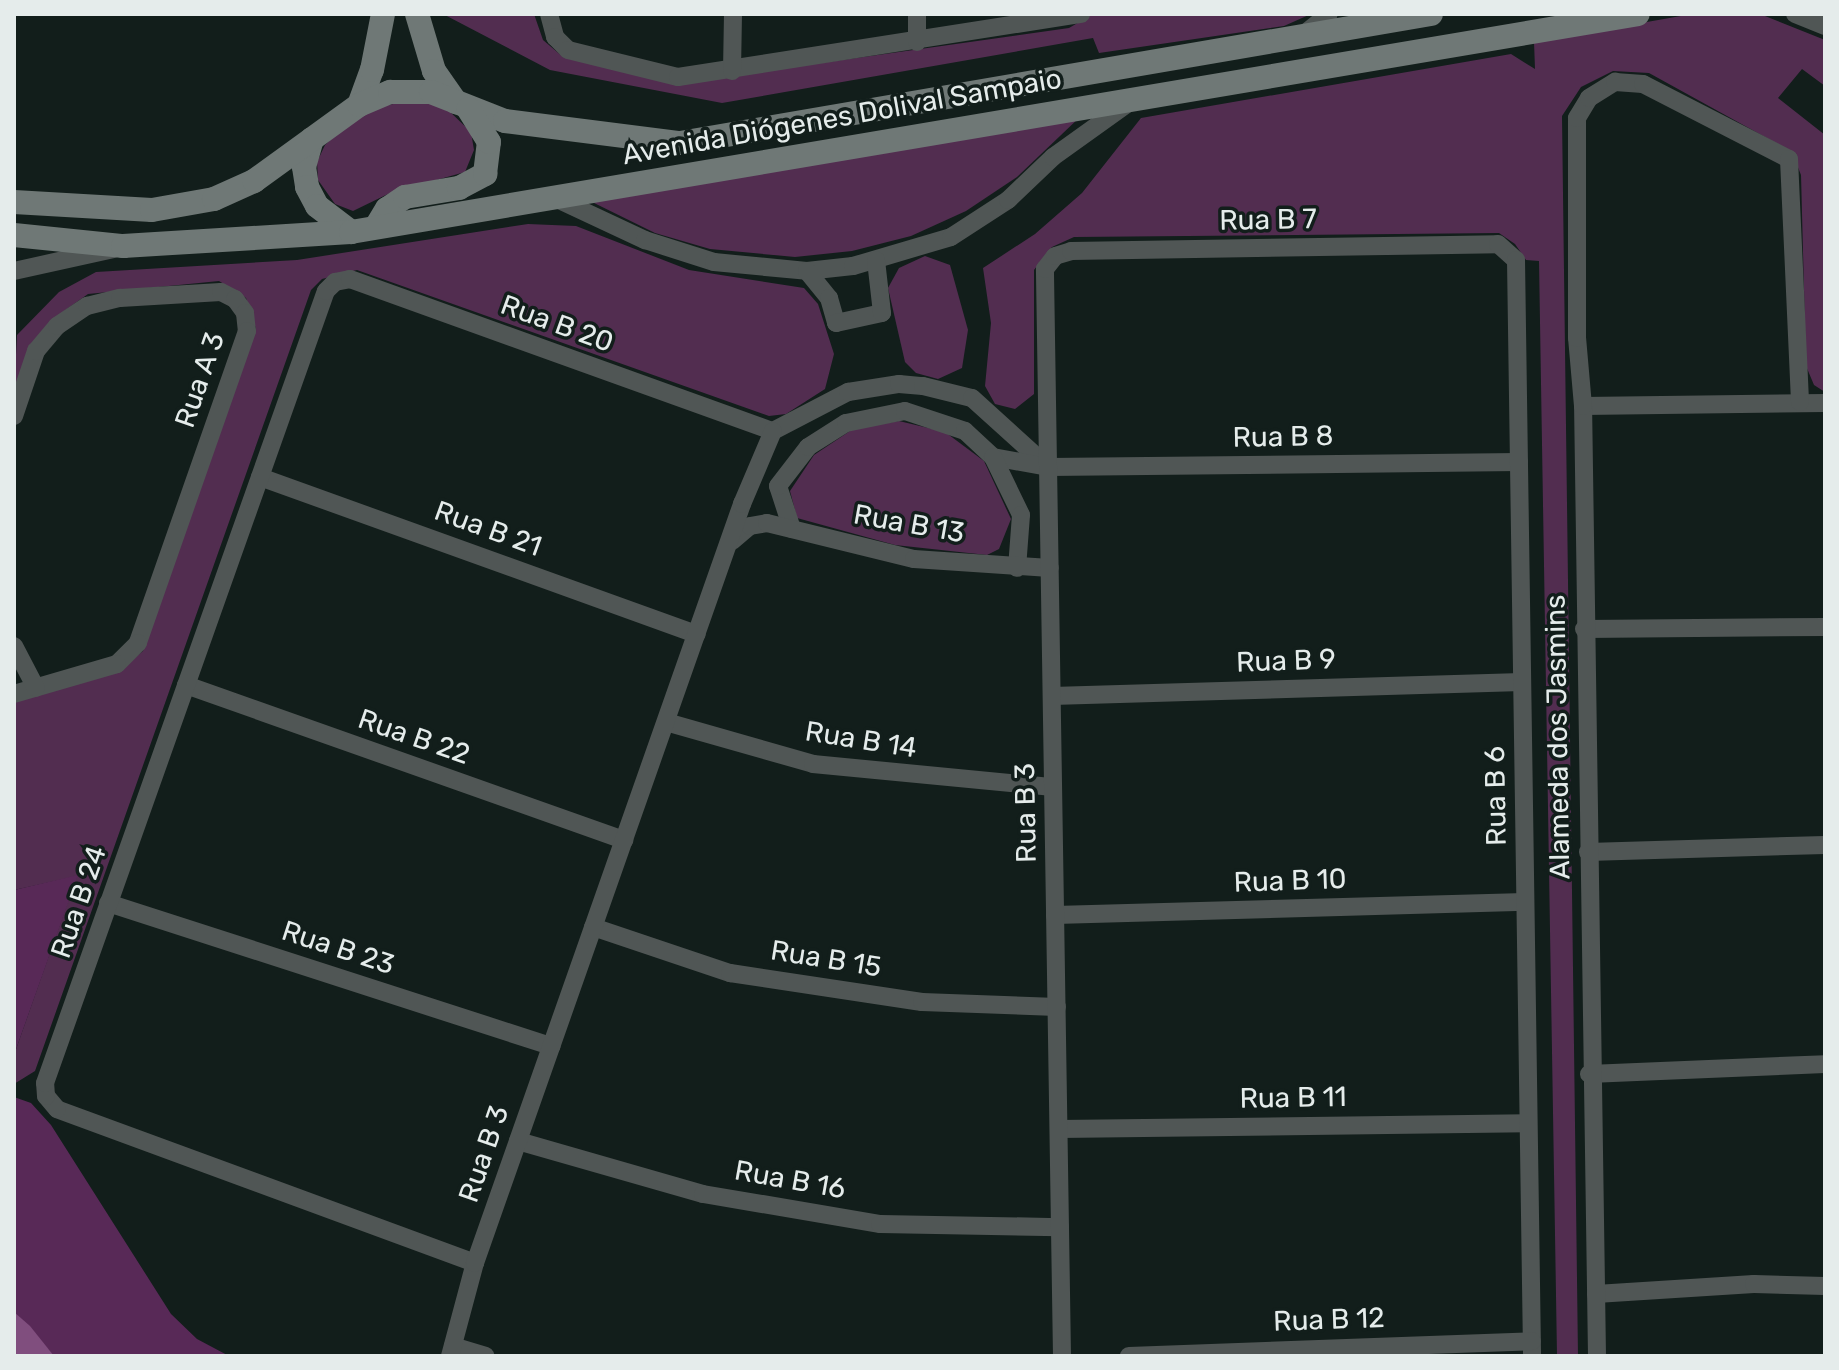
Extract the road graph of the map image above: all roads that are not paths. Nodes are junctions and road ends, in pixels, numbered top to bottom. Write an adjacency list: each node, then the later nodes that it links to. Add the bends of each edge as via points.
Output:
1 (383, 14): 16 (street)
2 (417, 14): 17 (street, via 434,71)
3 (549, 14): 14 (street, via 555,37 568,50 678,77)
4 (733, 14): 14 (street)
5 (917, 14): 13 (street)
6 (1081, 14): 13 (street)
7 (1329, 14): 12 (street, Avenida Diógenes Dolival Sampaio)
8 (1431, 14): 12 (street, Avenida Diógenes Dolival Sampaio)
9 (1638, 14): 15 (street, Avenida Diógenes Dolival Sampaio)
10 (1795, 14): 11 (street)
11 (1825, 26)
12 (1302, 36): 17 (street, Avenida Diógenes Dolival Sampaio, via 680,143 505,121)
13 (917, 42): 14 (street)
14 (732, 71)
15 (1140, 96): 19 (street, Avenida Diógenes Dolival Sampaio); 26 (street, Avenida Diógenes Dolival Sampaio, via 1102,119 1008,200 951,237)
16 (359, 105): 17 (street, Avenida Diógenes Dolival Sampaio, via 390,92 431,92); 18 (street, Avenida Diógenes Dolival Sampaio)
17 (463, 107): 21 (street, via 489,142 485,174 459,188 405,197 387,209)
18 (312, 139): 20 (street, Avenida Diógenes Dolival Sampaio, via 254,181 214,199 152,210); 22 (street, via 304,167 307,187 317,206)
19 (553, 197): 21 (street, Avenida Diógenes Dolival Sampaio); 29 (street, Avenida Diógenes Dolival Sampaio, via 645,240 714,262)
20 (14, 202)
21 (376, 227): 22 (street, Avenida Diógenes Dolival Sampaio)
22 (351, 232): 25 (street, Avenida Diógenes Dolival Sampaio)
23 (14, 235): 25 (street, Avenida Diógenes Dolival Sampaio)
24 (1498, 244): 27 (street, Rua B 7, via 1071,251 1055,256); 37 (street, Rua B 6, via 1516,260)
25 (123, 246): 28 (street)
26 (876, 260): 29 (street, Avenida Diógenes Dolival Sampaio); 29 (street, via 882,313 836,323 829,298)
27 (1045, 269): 38 (street, Rua B 3)
28 (14, 271)
29 (807, 271)
30 (326, 291): 35 (street, Rua B 20, via 335,282 350,279); 39 (street, Rua B 24)
31 (1800, 402): 32 (street); 33 (street); 33 (street, Alameda dos Jasmins, via 1789,159 1643,84 1615,82 1589,98 1577,118 1577,338)
32 (1825, 403)
33 (1583, 406): 45 (street, Alameda dos Jasmins)
34 (14, 416): 50 (street, Rua A 3, via 36,351 57,326 87,306 120,298 221,292 245,313 247,331 138,643 117,664)
35 (773, 431): 38 (street, via 848,392 923,386 972,398); 41 (street, Rua B 3)
36 (993, 457): 38 (street); 40 (street, via 965,431 914,412 886,412 846,423 808,447 778,486); 42 (street, via 1021,515)
37 (1519, 462): 38 (street, Rua B 8); 48 (street, Rua B 6)
38 (1048, 467): 43 (street, Rua B 3)
39 (260, 477): 46 (street, Rua B 21); 49 (street, Rua B 24)
40 (792, 529): 41 (street, Rua B 13, via 758,524); 42 (street, Rua B 13, via 914,559)
41 (732, 541): 46 (street, Rua B 3)
42 (1017, 568): 43 (street, Rua B 13)
43 (1050, 568): 52 (street, Rua B 3)
44 (1825, 627): 45 (street)
45 (1584, 629): 57 (street, Alameda dos Jasmins)
46 (697, 634): 53 (street, Rua B 3)
47 (14, 646): 50 (street)
48 (1522, 682): 52 (street, Rua B 9); 58 (street, Rua B 6)
49 (186, 685): 55 (street, Rua B 22); 59 (street, Rua B 24)
50 (36, 688): 51 (street, Rua A 3)
51 (14, 694)
52 (1052, 696): 54 (street, Rua B 3)
53 (666, 722): 54 (street, Rua B 14, via 813,764); 55 (street, Rua B 3)
54 (1053, 787): 60 (street, Rua B 3)
55 (624, 840): 61 (street, Rua B 3)
56 (1825, 845): 57 (street)
57 (1588, 852): 65 (street, Alameda dos Jasmins)
58 (1525, 902): 60 (street, Rua B 10); 66 (street, Rua B 6)
59 (108, 903): 63 (street, Rua B 23); 70 (street, Rua B 24, via 45,1083 46,1096 57,1109)
60 (1055, 915): 62 (street, Rua B 3)
61 (593, 927): 62 (street, Rua B 15, via 730,973 922,1002); 63 (street, Rua B 3)
62 (1057, 1007): 67 (street, Rua B 3)
63 (551, 1046): 68 (street, Rua B 3)
64 (1825, 1064): 65 (street)
65 (1589, 1074): 72 (street, Alameda dos Jasmins)
66 (1528, 1123): 67 (street, Rua B 11); 73 (street, Rua B 6)
67 (1059, 1129): 69 (street, Rua B 3)
68 (518, 1141): 69 (street, Rua B 16, via 703,1194 880,1224); 70 (street, Rua B 3)
69 (1060, 1227): 77 (street, Rua B 3)
70 (475, 1263): 74 (street, Rua B 3)
71 (1825, 1286): 72 (street, via 1754,1284)
72 (1596, 1294): 79 (street, Alameda dos Jasmins)
73 (1532, 1348): 75 (street, Rua B 12)
74 (452, 1351): 76 (street)
75 (1283, 1353): 78 (street, Rua B 12)
76 (486, 1356)
77 (1062, 1356)
78 (1129, 1356)
79 (1597, 1356)

